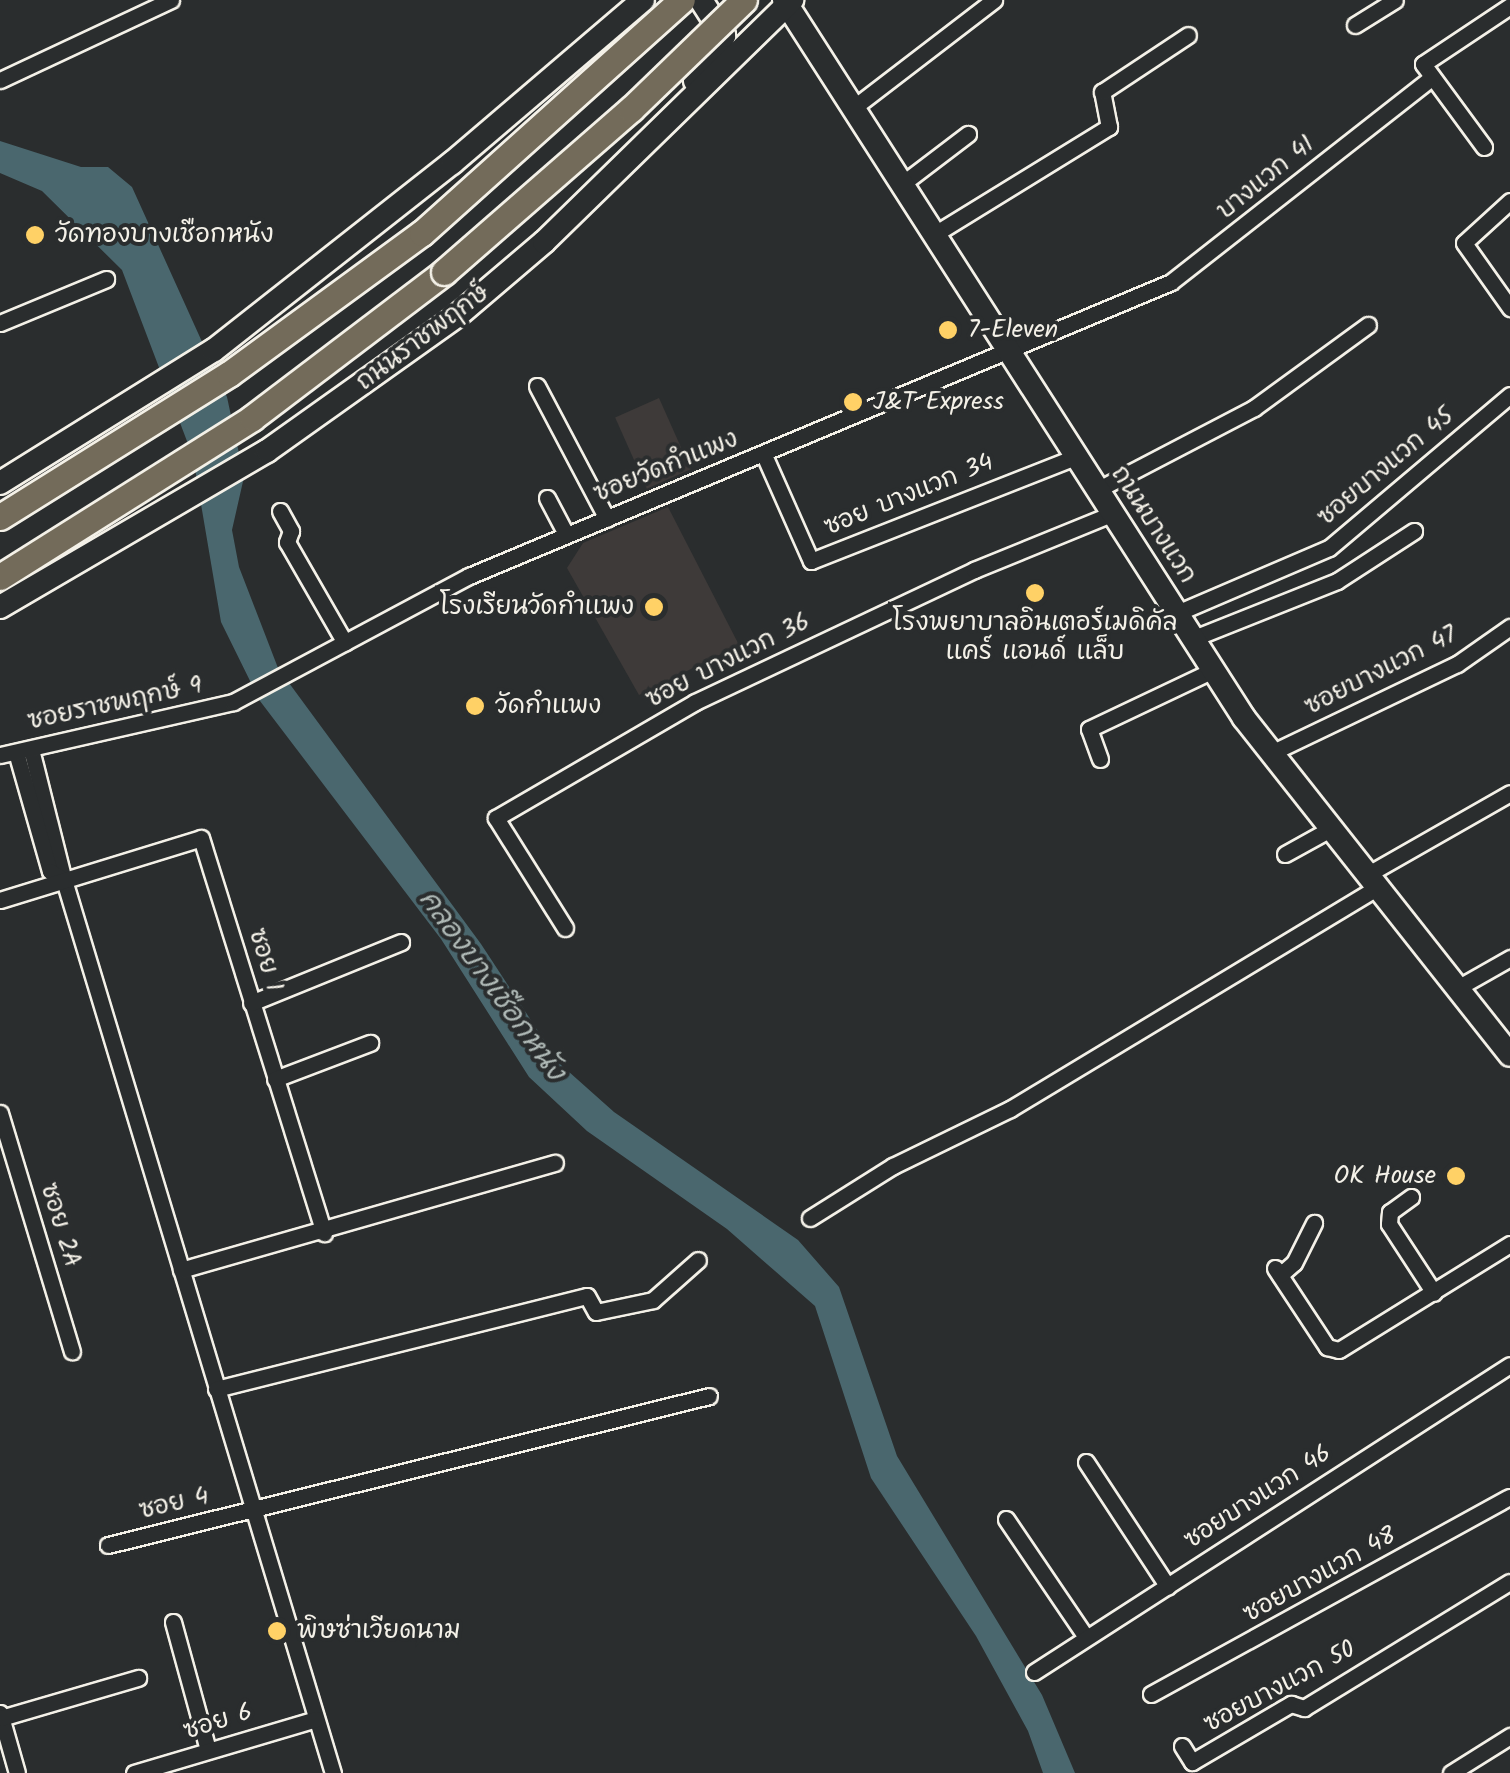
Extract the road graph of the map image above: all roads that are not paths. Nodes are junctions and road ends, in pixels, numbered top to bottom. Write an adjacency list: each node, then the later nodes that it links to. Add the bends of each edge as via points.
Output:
1 (171, 0): 15 (street)
2 (643, 0): 13 (main road)
3 (664, 0): 13 (main road)
4 (682, 0): 37 (main road, via 422,233 146,430)
5 (701, 0): 17 (main road, via 724,36)
6 (744, 0): 41 (main road, ถนนราชพฤกษ์, bridge, via 444,272 252,418)
7 (994, 0): 16 (street)
8 (1395, 0): 11 (street)
9 (788, 2): 16 (main road, ถนนบางแวก); 17 (main road, ถนนราชพฤกษ์)
10 (1510, 6): 14 (street, บางแวก 41, via 1423,64)
11 (1356, 25)
12 (1188, 35): 22 (street, via 1102,92 1109,127)
13 (592, 44): 32 (main road, via 214,350)
14 (1431, 78): 19 (street); 27 (street, บางแวก 41, via 1188,272)
15 (0, 80)
16 (857, 105): 20 (main road, ถนนบางแวก)
17 (662, 126): 42 (main road, ถนนราชพฤกษ์, via 457,316 267,451 150,525)
18 (968, 134): 20 (street)
19 (1484, 146)
20 (906, 181): 22 (main road, ถนนบางแวก)
21 (1510, 201): 24 (street, via 1464,243)
22 (938, 232): 27 (main road, ถนนบางแวก)
23 (106, 280): 25 (street)
24 (1510, 308)
25 (0, 323)
26 (1368, 326): 33 (street, via 1254,408)
27 (1012, 350): 30 (street, ซอยวัดกำแพง); 31 (main road, ถนนบางแวก)
28 (537, 386): 38 (street)
29 (1510, 396): 43 (street, ซอยบางแวก 45, via 1329,548)
30 (764, 455): 31 (street, ซอย บางแวก 34, via 812,561); 38 (street, ซอยวัดกำแพง)
31 (1076, 456): 33 (main road, ถนนบางแวก)
32 (0, 483)
33 (1097, 490): 36 (main road, ถนนบางแวก)
34 (547, 498): 40 (street)
35 (280, 512): 46 (street, via 292,531 286,542)
36 (1111, 514): 43 (main road, ถนนบางแวก); 57 (street, ซอย บางแวก 36, via 956,578 695,702 496,818)
37 (0, 517)
38 (607, 519): 40 (street, ซอยวัดกำแพง)
39 (1414, 531): 45 (street, via 1337,581)
40 (566, 534): 46 (street, ซอยวัดกำแพง, via 396,610)
41 (0, 577)
42 (0, 606)
43 (1177, 612): 45 (main road, ถนนบางแวก)
44 (1510, 628): 49 (street, ซอยบางแวก 47, via 1457,664)
45 (1194, 638): 47 (main road, ถนนบางแวก)
46 (346, 643): 48 (street, ซอยราชพฤกษ์ 9, via 298,672 198,714)
47 (1213, 670): 49 (main road, ถนนบางแวก); 50 (street, via 1089,729)
48 (16, 752): 55 (street)
49 (1271, 753): 52 (main road, ถนนบางแวก)
50 (1100, 758)
51 (1510, 793): 54 (street)
52 (1332, 828): 53 (street); 54 (main road, ถนนบางแวก)
53 (1285, 854)
54 (1375, 879): 60 (main road, ถนนบางแวก); 68 (street, via 1010,1108 893,1166)
55 (64, 880): 56 (street); 61 (street, ซอย 1, via 201,838); 73 (street)
56 (0, 900)
57 (565, 928)
58 (400, 942): 61 (street)
59 (1510, 958): 60 (street)
60 (1459, 987): 63 (main road, ถนนบางแวก)
61 (252, 1002): 64 (street, ซอย 1)
62 (370, 1043): 64 (street)
63 (1510, 1055)
64 (275, 1078): 70 (street, ซอย 1)
65 (0, 1113): 75 (street, ซอย 2A)
66 (555, 1163): 70 (street)
67 (1410, 1197): 74 (street, via 1390,1212 1389,1224)
68 (810, 1218)
69 (1314, 1223): 74 (street, via 1294,1264 1278,1272 1328,1346 1340,1350)
70 (324, 1233): 73 (street)
71 (1510, 1244): 74 (street)
72 (698, 1260): 77 (street, via 653,1300 596,1312 587,1296)
73 (181, 1270): 77 (street)
74 (1434, 1294)
75 (72, 1352)
76 (1510, 1365): 85 (street, ซอยบางแวก 46)
77 (216, 1390): 81 (street)
78 (709, 1396): 81 (street, ซอย 4)
79 (1086, 1462): 85 (street)
80 (1510, 1497): 90 (street, ซอยบางแวก 48)
81 (252, 1511): 83 (street, ซอย 4); 92 (street)
82 (1006, 1520): 87 (street)
83 (108, 1545)
84 (1510, 1582): 94 (street, ซอยบางแวก 50, via 1304,1708 1291,1704 1192,1762)
85 (1168, 1586): 87 (street, ซอยบางแวก 46)
86 (173, 1622): 95 (street)
87 (1086, 1637): 88 (street, ซอยบางแวก 46)
88 (1034, 1672)
89 (138, 1678): 91 (street)
90 (1152, 1694)
91 (1, 1715): 96 (street)
92 (316, 1719): 95 (street, ซอย 6); 98 (street)
93 (1510, 1736): 99 (street)
94 (1182, 1746)
95 (208, 1750): 97 (street, ซอย 6)
96 (10, 1770)
97 (134, 1773)
98 (332, 1773)
99 (1451, 1773)

